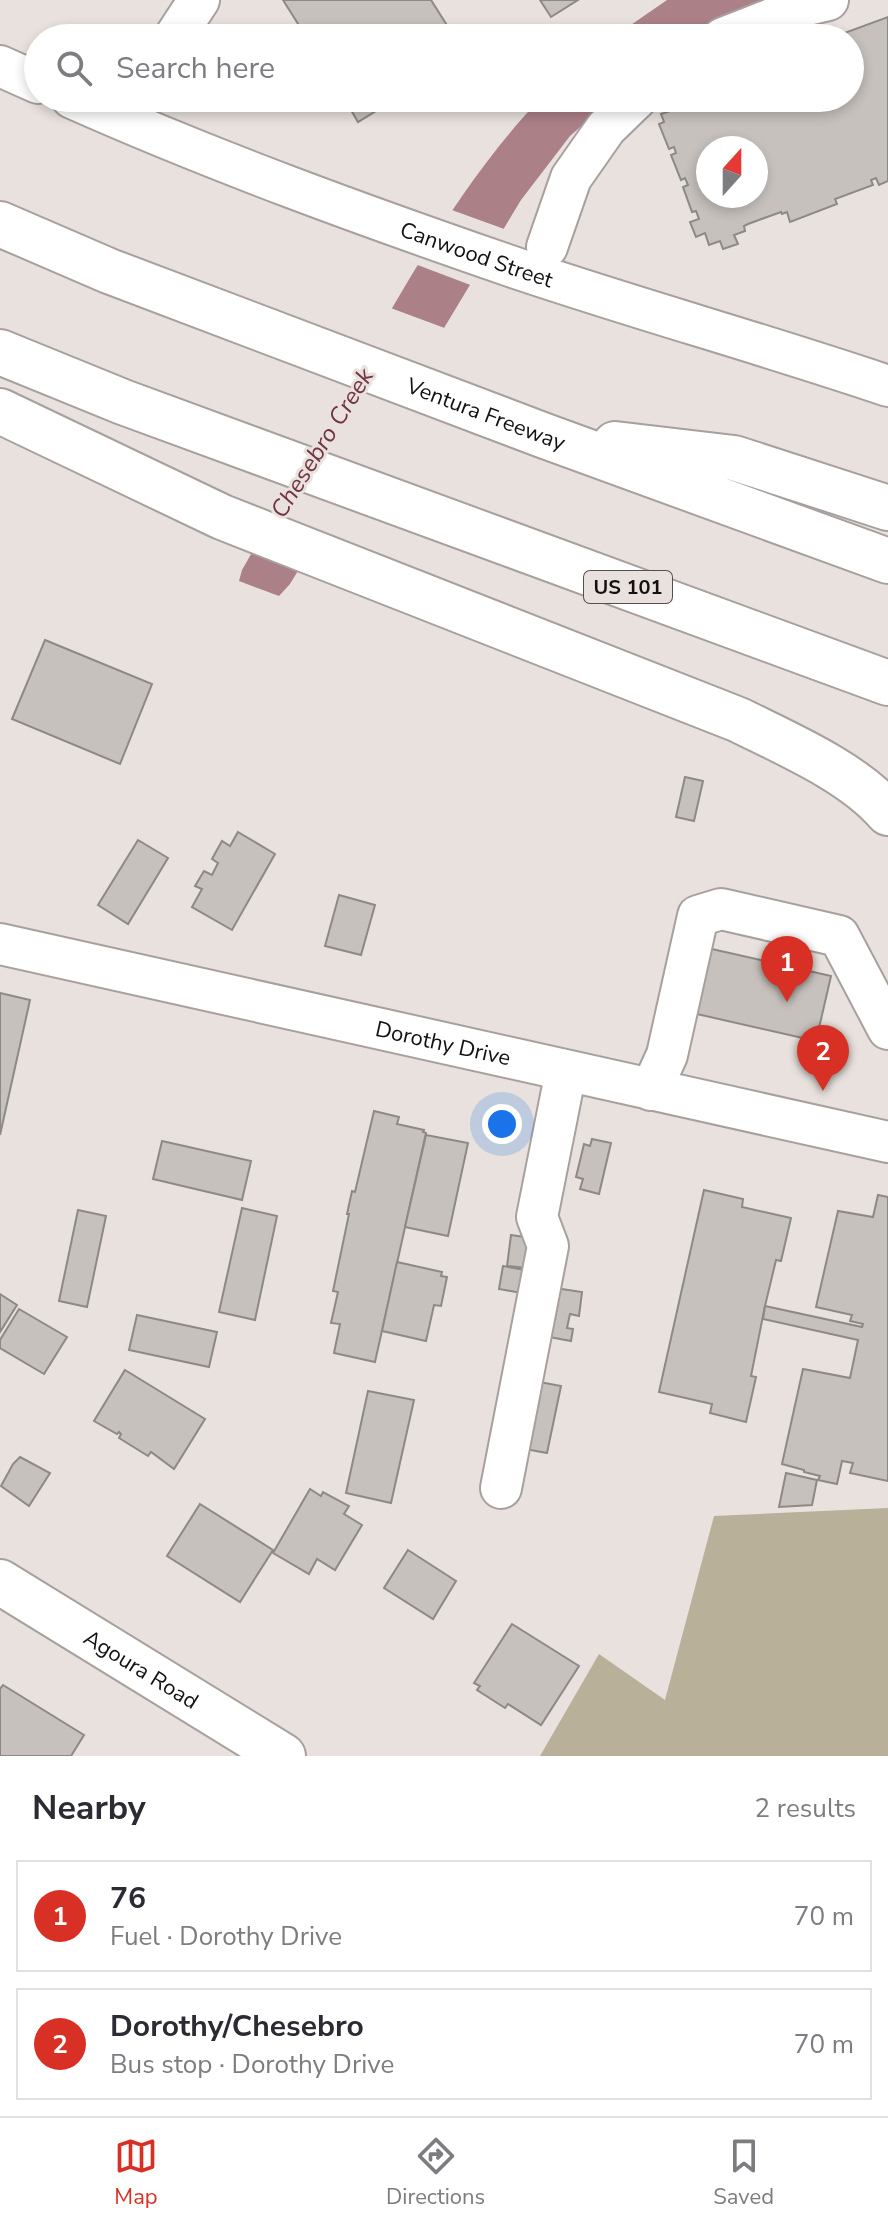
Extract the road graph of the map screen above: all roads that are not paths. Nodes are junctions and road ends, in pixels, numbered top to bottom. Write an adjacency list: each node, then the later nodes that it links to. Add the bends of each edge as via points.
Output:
1 (199, 0): 3 (street)
2 (828, 0): 4 (street)
3 (183, 24)
4 (759, 24)
5 (0, 66): 6 (street)
6 (24, 77)
7 (140, 112): 10 (street, Canwood Street, via 278,182 391,222)
8 (623, 112): 10 (street, via 571,178)
9 (0, 224): 14 (main road, Ventura Freeway, via 109,271)
10 (531, 257): 12 (street, Canwood Street)
11 (0, 352): 17 (main road, US 101)
12 (888, 386)
13 (0, 411): 18 (main road, via 222,517 739,720 816,758)
14 (545, 436): 15 (main road, via 734,458); 16 (main road, Ventura Freeway)
15 (888, 508)
16 (888, 561)
17 (888, 683)
18 (888, 813)
19 (0, 944): 21 (street, Dorothy Drive)
20 (888, 1029): 22 (street, via 839,936 721,909 698,916 667,1055)
21 (566, 1071): 22 (street, Dorothy Drive); 24 (street, via 537,1217 548,1246)
22 (651, 1090): 23 (street, Dorothy Drive)
23 (888, 1142)
24 (501, 1488)
25 (0, 1582): 26 (main road, Agoura Road)
26 (283, 1756)

